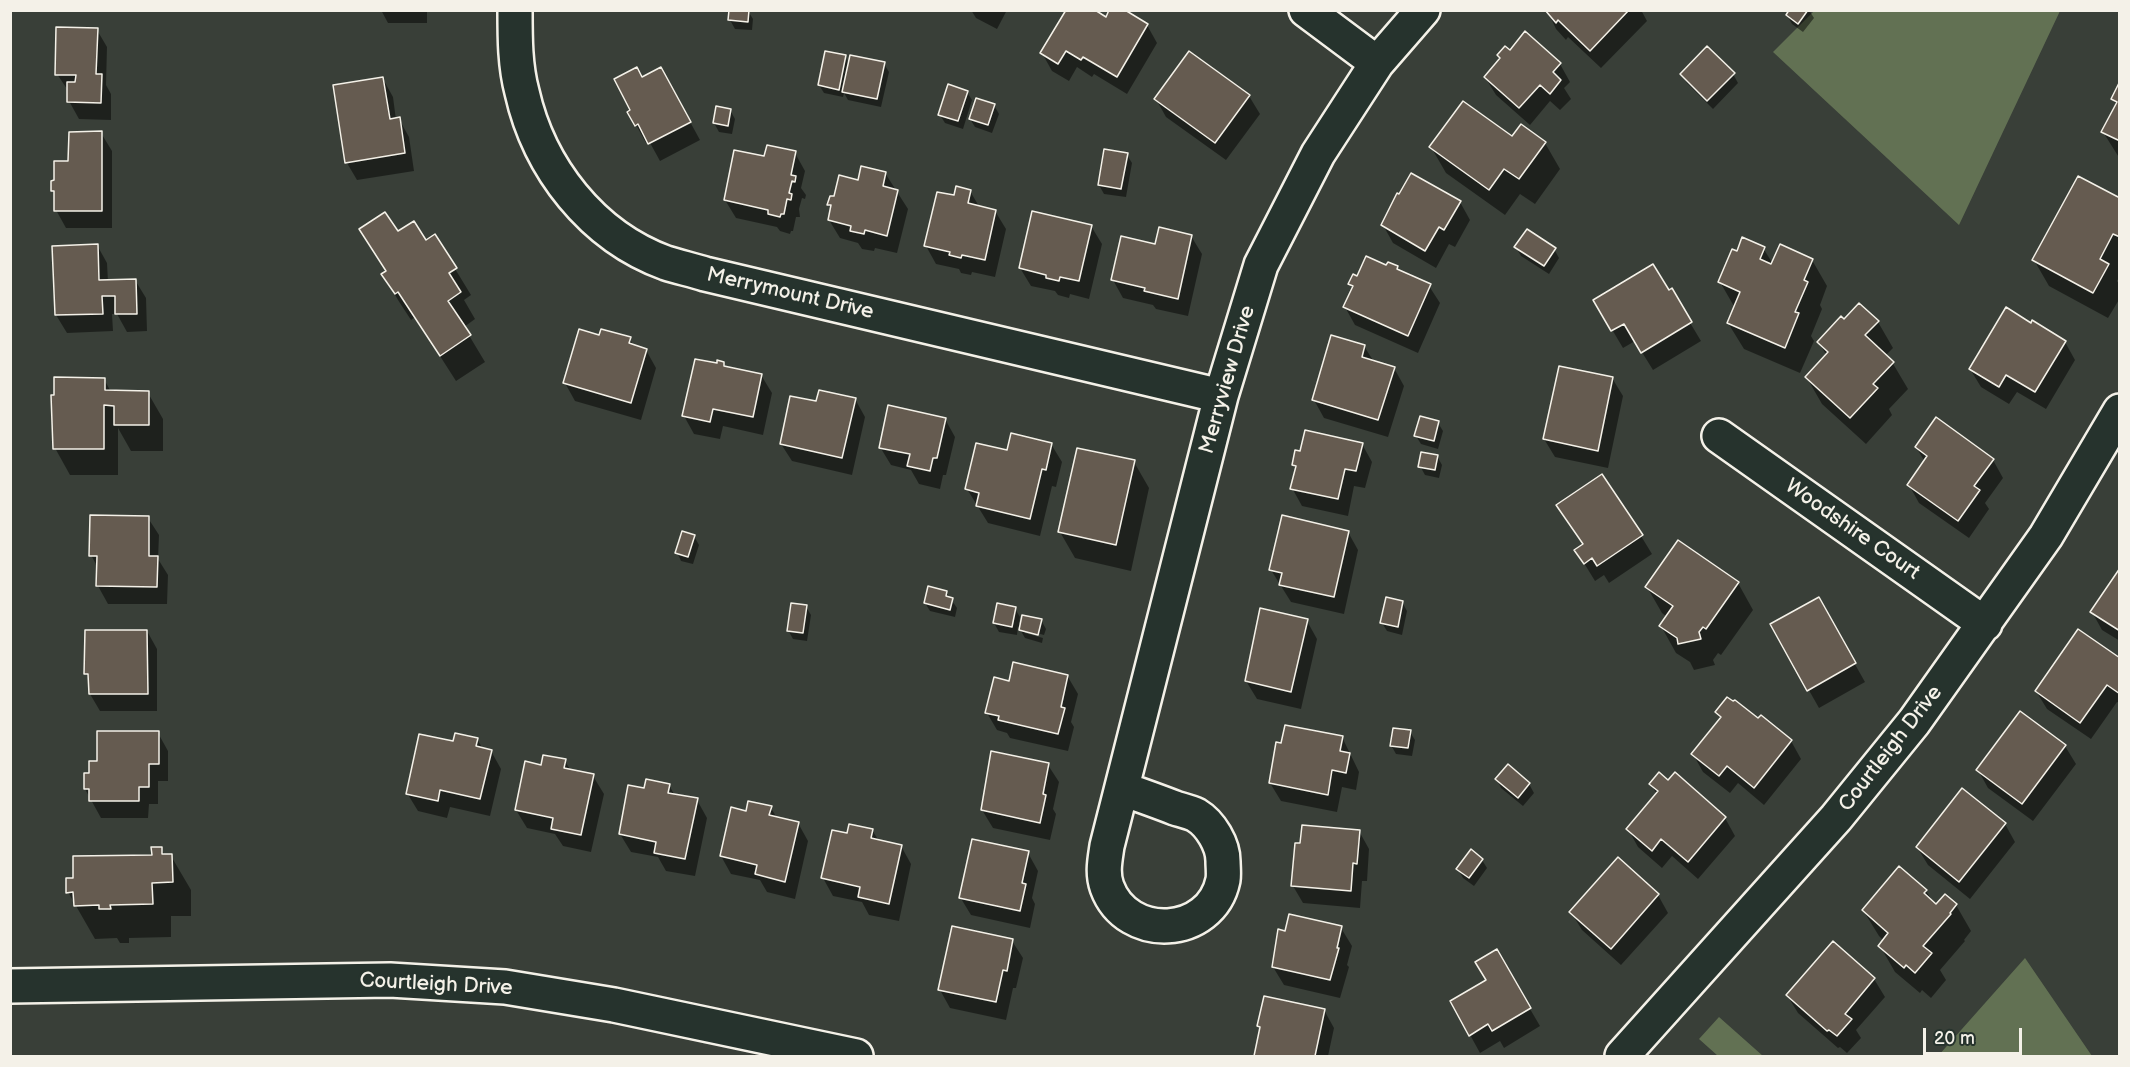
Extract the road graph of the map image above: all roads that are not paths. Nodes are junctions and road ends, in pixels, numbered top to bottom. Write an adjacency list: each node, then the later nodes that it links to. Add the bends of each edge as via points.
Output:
1 (515, 10): 5 (street, Merrymount Drive, via 521,92 535,135 556,175 585,211 619,239 665,262 705,274)
2 (1306, 10): 4 (street)
3 (1423, 10): 4 (street, Merryview Drive)
4 (1377, 63): 5 (street, Merryview Drive, via 1318,153 1261,265)
5 (1221, 396): 9 (street, Merryview Drive)
6 (2120, 411): 8 (street, Courtleigh Drive, via 2046,536)
7 (1719, 436): 8 (street, Woodshire Court)
8 (1985, 624): 12 (street, Courtleigh Drive, via 1914,722 1836,818)
9 (1123, 789)
10 (10, 986): 11 (street, Courtleigh Drive, via 390,980 505,987 614,1005)
11 (856, 1056)
12 (1622, 1056)

